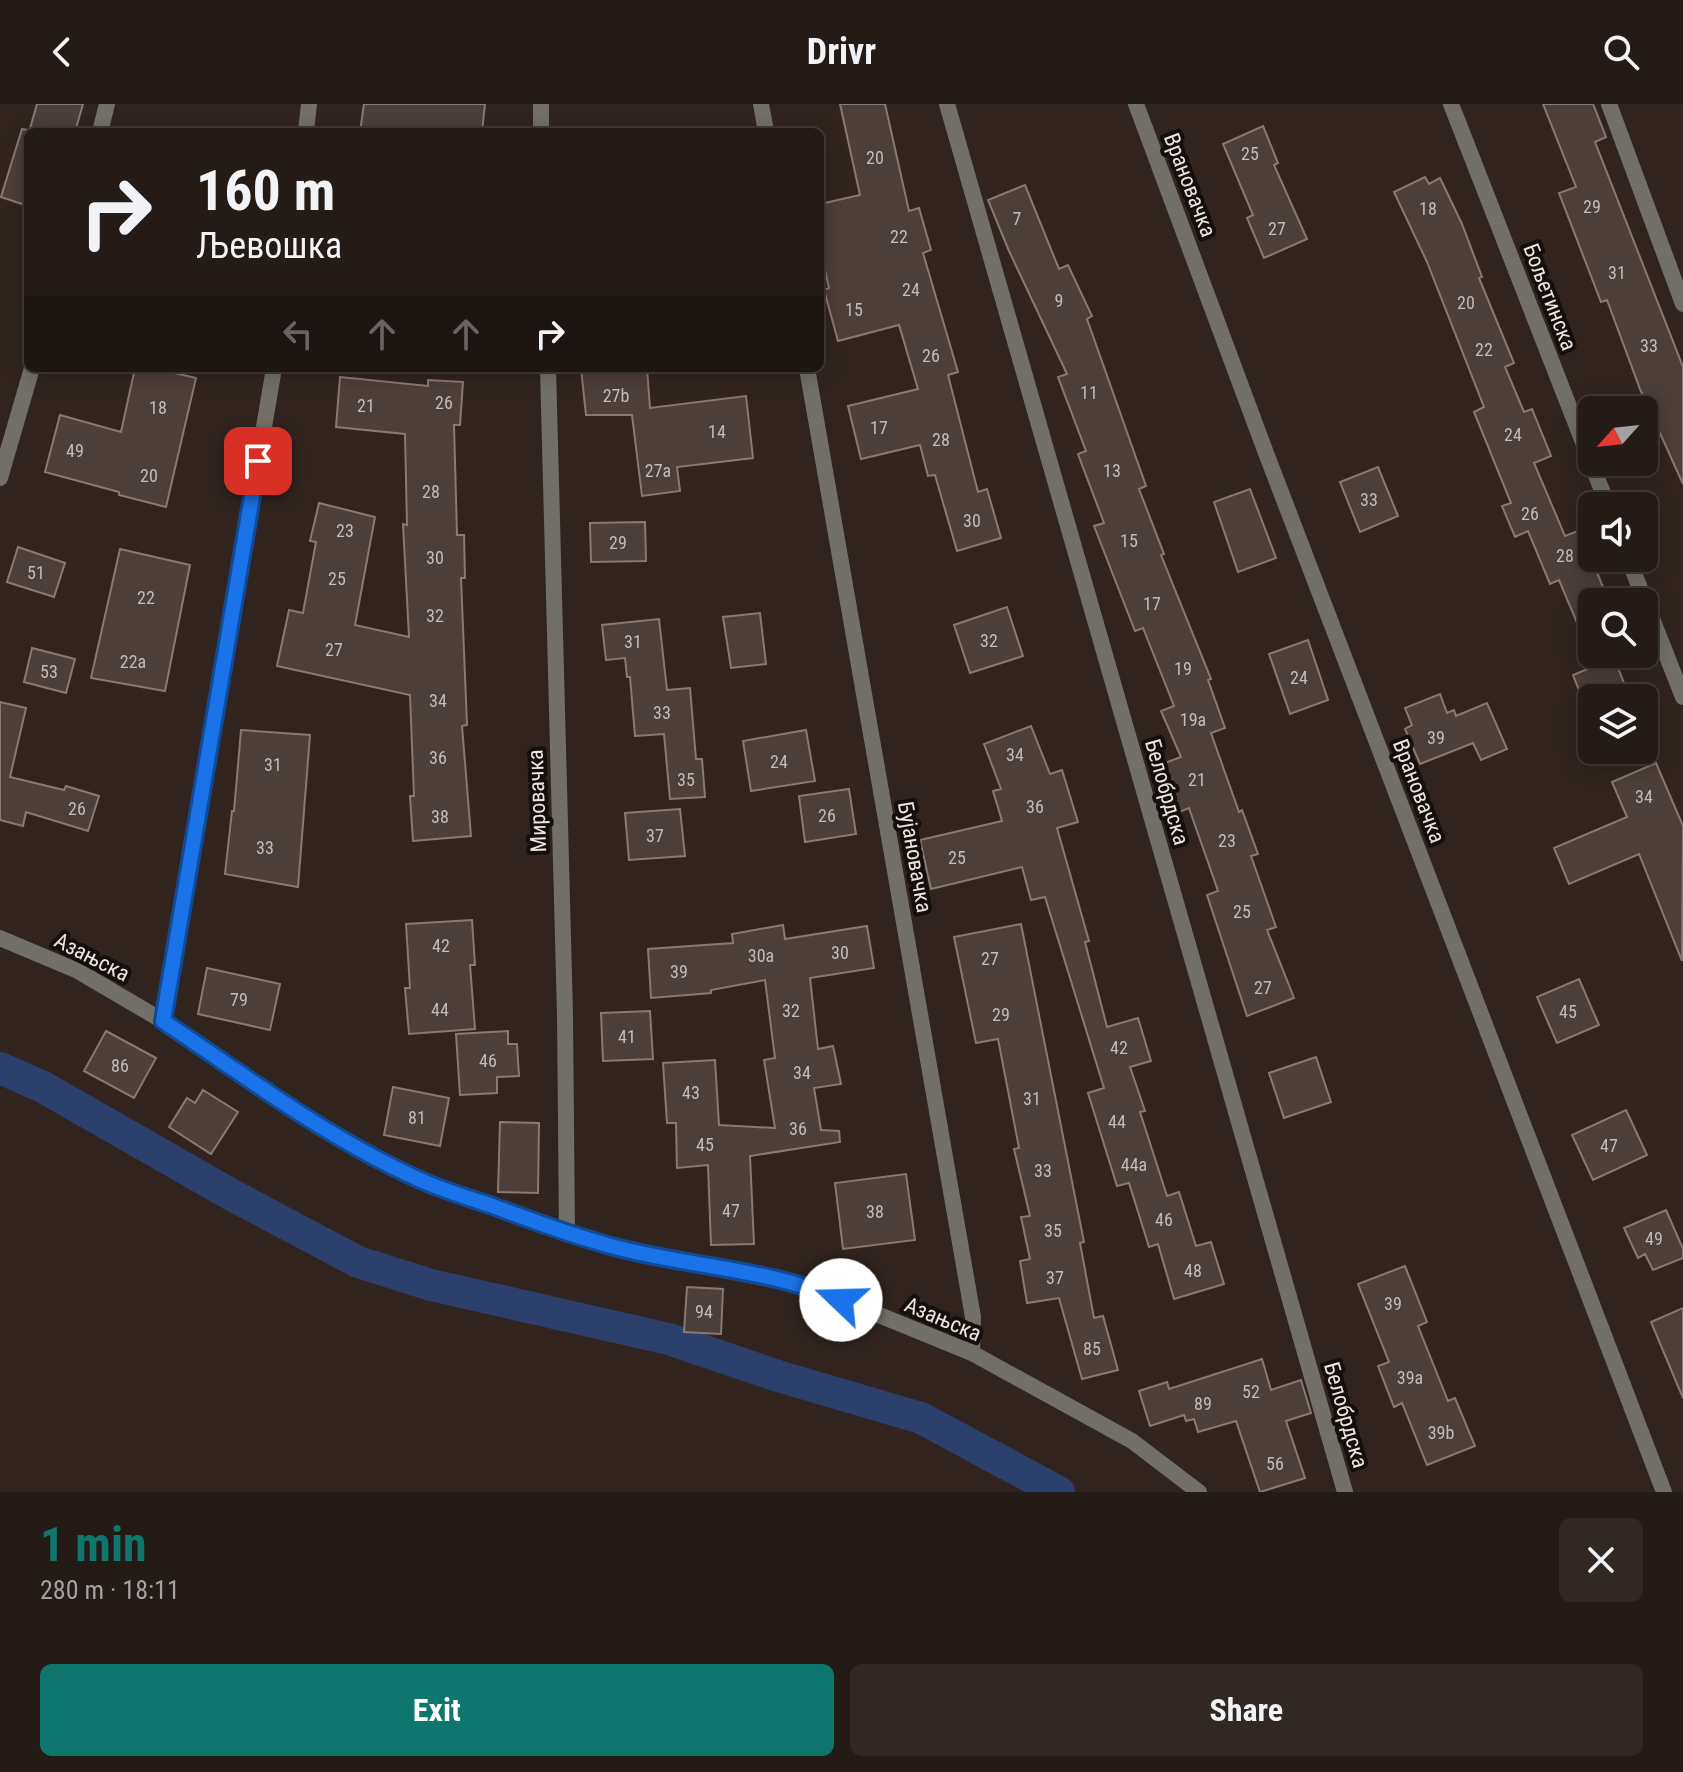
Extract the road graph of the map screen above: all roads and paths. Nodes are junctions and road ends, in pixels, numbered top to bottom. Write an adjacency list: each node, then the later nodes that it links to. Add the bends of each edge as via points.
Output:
1 (107, 104): 9 (street)
2 (309, 104): 10 (street)
3 (541, 104): 11 (street)
4 (761, 104): 12 (street)
5 (947, 104): 27 (street, Белобрдска)
6 (1136, 104): 28 (street, Врановачка)
7 (1451, 104): 19 (street, Бољетинска)
8 (1609, 104): 13 (street)
9 (101, 128)
10 (306, 128)
11 (541, 128)
12 (765, 128)
13 (1683, 304)
14 (31, 372): 18 (street)
15 (273, 372): 23 (street)
16 (548, 372): 24 (street, Мировачка)
17 (808, 372): 25 (street, Бујановачка, via 971,1302)
18 (0, 478)
19 (1603, 492)
20 (1634, 572): 21 (street)
21 (1683, 697)
22 (0, 938): 23 (street, Азањска, via 78,971)
23 (163, 1021): 24 (street, Азањска, via 366,1153 418,1179)
24 (567, 1233): 25 (street, Азањска, via 667,1260 813,1288)
25 (972, 1353): 26 (street, Азањска, via 1132,1441)
26 (1199, 1492)
27 (1345, 1492)
28 (1664, 1492)

